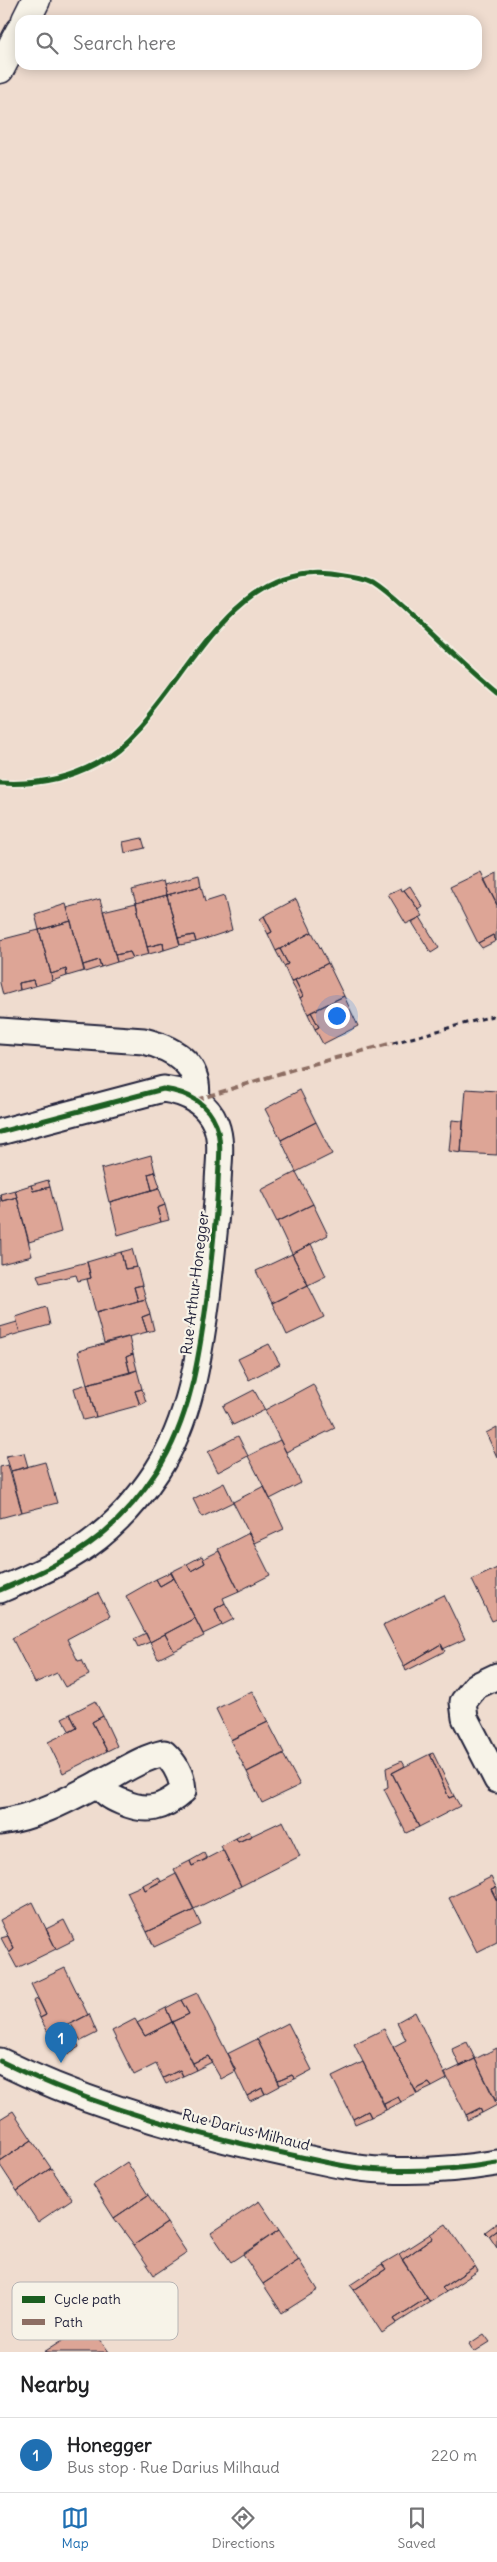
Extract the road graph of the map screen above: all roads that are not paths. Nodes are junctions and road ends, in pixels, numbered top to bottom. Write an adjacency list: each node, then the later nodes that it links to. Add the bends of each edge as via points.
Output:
1 (36, 0): 2 (street)
2 (28, 15)
3 (15, 40): 4 (street)
4 (0, 69)
5 (0, 1031): 6 (street, via 144,1041 161,1045 191,1069 198,1088)
6 (196, 1100): 7 (street, Rue Arthur Honegger, via 182,1092 163,1089); 8 (street, Rue Arthur Honegger, via 208,1110 217,1126 216,1220 198,1364 173,1443 140,1496 94,1543 44,1572)
7 (0, 1132)
8 (0, 1590)
9 (497, 1676): 10 (street, via 476,1686 463,1702 465,1718)
10 (497, 1780)
11 (99, 1783): 12 (street, via 28,1816)
12 (0, 1822)
13 (0, 2061): 14 (street, Rue Darius Milhaud, via 26,2074 199,2134 335,2164 383,2170 440,2170)
14 (497, 2163)

